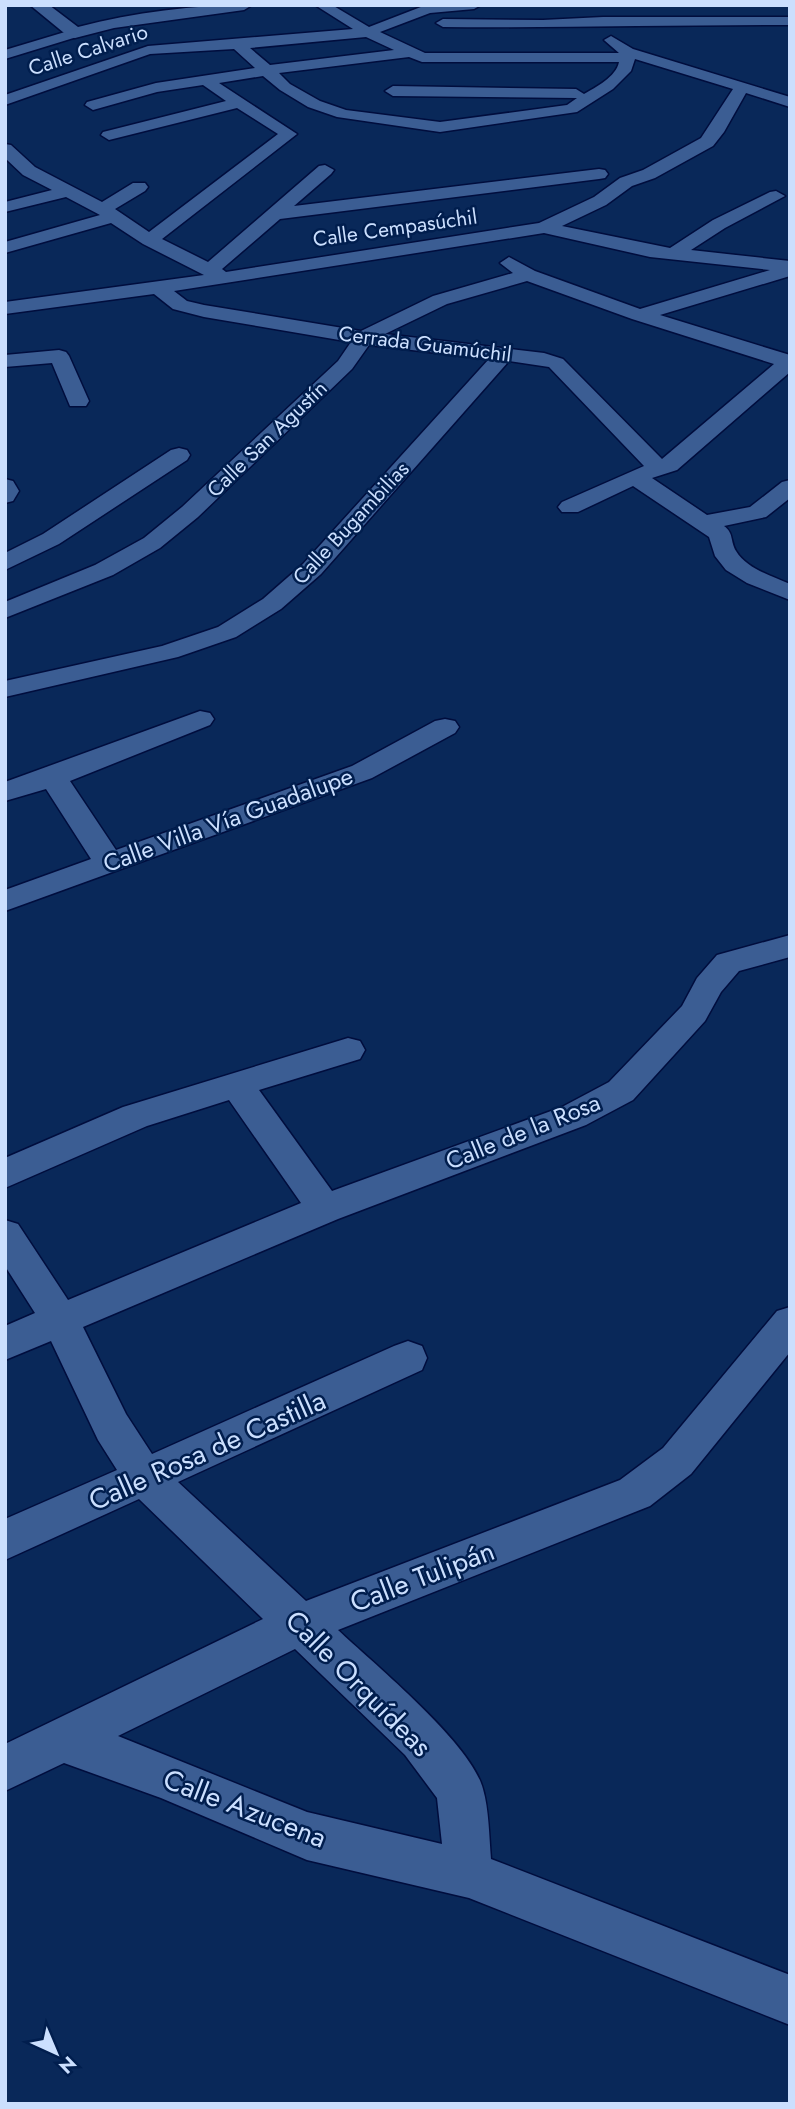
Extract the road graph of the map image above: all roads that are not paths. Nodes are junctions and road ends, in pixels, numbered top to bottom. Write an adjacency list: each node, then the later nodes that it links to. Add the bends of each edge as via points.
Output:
1 (38, 5): 11 (street)
2 (244, 5): 8 (street)
3 (322, 5): 10 (street)
4 (474, 5): 6 (street, Calle Calvario, via 428,9)
5 (557, 5): 9 (street)
6 (411, 16): 9 (street, via 427,22 471,24); 10 (street, Calle Calvario)
7 (790, 21): 9 (street)
8 (113, 23): 11 (street); 15 (street)
9 (587, 23): 17 (street)
10 (368, 32): 13 (street, Calle Calvario); 18 (street)
11 (75, 33): 14 (street)
12 (5, 38): 14 (street)
13 (237, 44): 15 (street, Calle Calvario); 19 (street)
14 (30, 47): 16 (street)
15 (148, 50): 24 (street, Calle Calvario)
16 (5, 55)
17 (628, 55): 18 (street); 21 (street); 22 (street, via 626,68)
18 (413, 64): 19 (street); 23 (street)
19 (266, 70): 20 (street); 28 (street, via 314,104)
20 (205, 80): 26 (street); 27 (street, via 131,92)
21 (741, 88): 25 (street); 34 (street, Calle Cempasúchil, via 707,142)
22 (596, 94): 23 (street); 28 (street, via 571,109 440,127)
23 (381, 97): 28 (street)
24 (5, 100)
25 (790, 102)
26 (236, 103): 29 (street); 42 (street, via 289,134)
27 (93, 105)
28 (344, 114)
29 (109, 135)
30 (5, 149): 36 (street, via 29,171)
31 (568, 162): 33 (street)
32 (325, 170): 40 (street)
33 (599, 174): 34 (street); 40 (street)
34 (626, 182): 41 (street, Calle Cempasúchil, via 600,201)
35 (139, 187): 39 (street)
36 (68, 191): 38 (street); 39 (street)
37 (776, 197): 45 (street, via 719,224)
38 (5, 207)
39 (107, 213): 42 (street); 44 (street)
40 (274, 214): 47 (street)
41 (544, 228): 43 (street, Calle Cempasúchil); 45 (street)
42 (149, 240): 47 (street)
43 (475, 240): 47 (street, Calle Cempasúchil); 48 (street)
44 (5, 248)
45 (674, 253): 46 (street)
46 (790, 269): 51 (street)
47 (216, 273): 49 (street, Calle Cempasúchil)
48 (528, 275): 51 (street); 52 (street, Calle San Agustín, via 440,300)
49 (156, 288): 50 (street, Calle Cempasúchil); 52 (street, Cerrada Guamúchil, via 192,308)
50 (5, 308)
51 (639, 315): 55 (street)
52 (364, 338): 53 (street, Cerrada Guamúchil); 67 (street, Calle San Agustín, via 345,365 152,543 104,570)
53 (504, 354): 58 (street, Cerrada Guamúchil, via 556,363); 69 (street, Calle Bugambilias, via 312,569 272,604 227,632 169,652)
54 (5, 361): 56 (street, via 59,356)
55 (789, 362): 58 (street, via 669,465)
56 (78, 401)
57 (179, 455): 65 (street, via 51,539)
58 (658, 468): 59 (street)
59 (634, 477): 63 (street); 64 (street)
60 (5, 486): 62 (street)
61 (790, 488): 64 (street, via 758,512)
62 (5, 496)
63 (570, 507)
64 (704, 523): 66 (street, via 720,534 722,552 734,565)
65 (5, 563)
66 (790, 593)
67 (5, 611)
68 (5, 665): 69 (street)
69 (14, 686)
70 (200, 719): 72 (street)
71 (445, 727): 74 (street, Calle Villa Vía Guadalupe, via 362,772)
72 (53, 777): 73 (street); 74 (street)
73 (5, 792)
74 (109, 863): 75 (street, Calle Villa Vía Guadalupe)
75 (5, 901)
76 (790, 946): 80 (street, Calle de la Rosa, via 729,963 708,986 694,1013 621,1091 575,1116)
77 (348, 1051): 78 (street)
78 (238, 1086): 79 (street, via 135,1116); 80 (street)
79 (5, 1174)
80 (325, 1209): 82 (street, Calle de la Rosa)
81 (5, 1235): 82 (street, Calle Orquídeas)
82 (60, 1319): 84 (street, Calle de la Rosa); 86 (street, Calle Orquídeas, via 112,1427)
83 (790, 1323): 88 (street, Calle Tulipán, via 677,1461 635,1493)
84 (5, 1343)
85 (408, 1358): 86 (street, Calle Rosa de Castilla)
86 (146, 1479): 87 (street, Calle Rosa de Castilla); 88 (street, Calle Orquídeas)
87 (5, 1541)
88 (300, 1624): 89 (street, Calle Tulipán); 91 (street, Calle Orquídeas, via 421,1739 460,1789)
89 (64, 1740): 90 (street, Calle Tulipán); 91 (street, Calle Azucena, via 307,1836)
90 (5, 1769)
91 (469, 1874): 92 (street)
92 (790, 2000)

